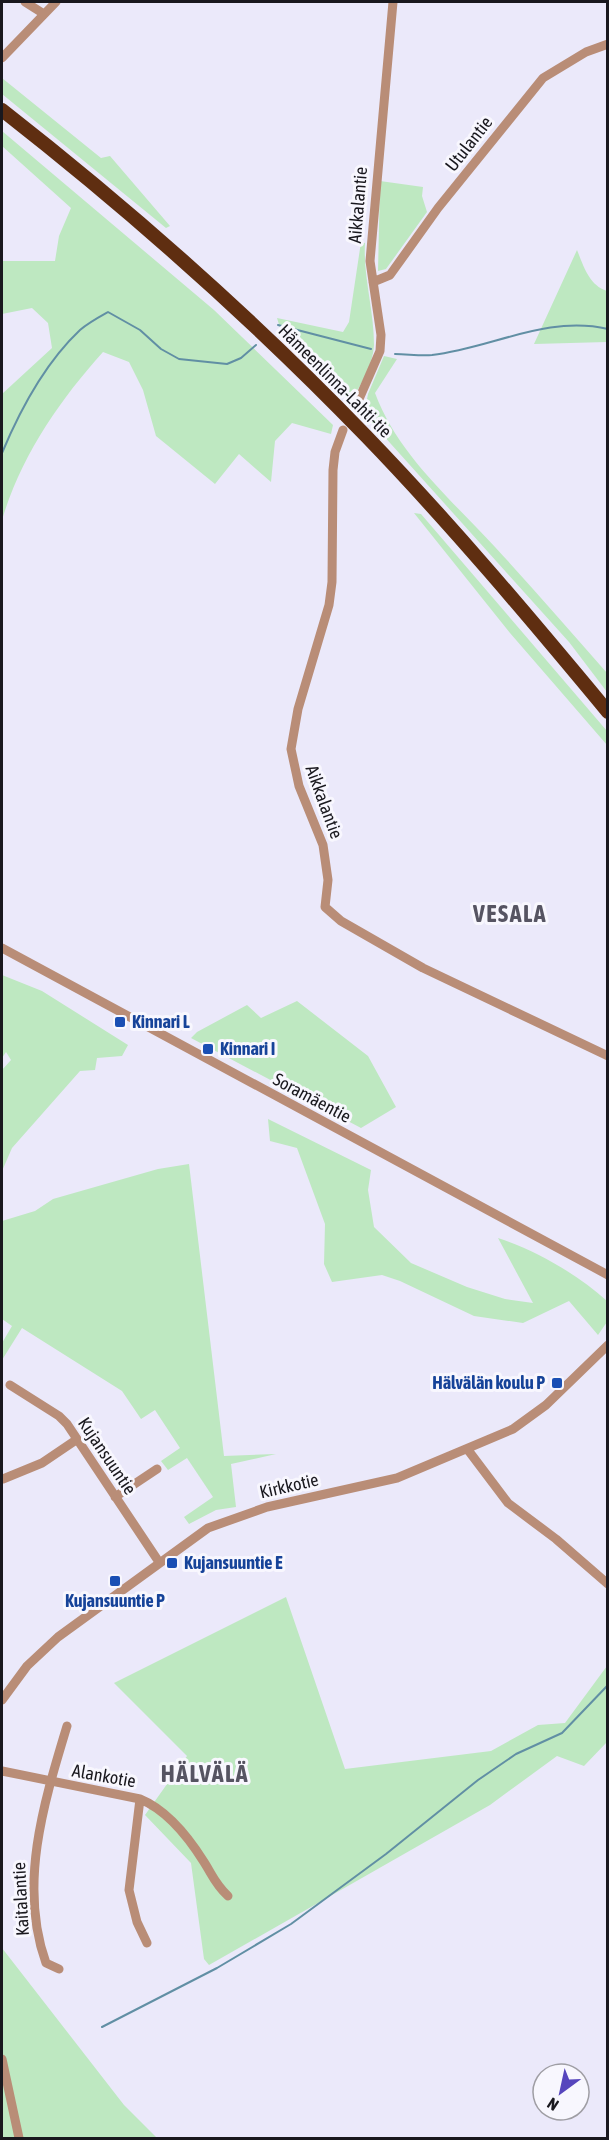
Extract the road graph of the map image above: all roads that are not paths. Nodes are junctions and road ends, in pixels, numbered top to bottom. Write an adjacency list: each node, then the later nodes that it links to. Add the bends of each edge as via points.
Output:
1 (25, 2): 4 (street)
2 (56, 2): 4 (street)
3 (393, 2): 8 (street, Aikkalantie, via 372,216)
4 (44, 14): 6 (street)
5 (608, 44): 8 (street, Utulantie, via 586,52 543,78 438,208 390,275)
6 (2, 58)
7 (2, 110): 11 (highway, Hämeenlinna-Lahti-tie, via 155,237 318,388 431,506)
8 (373, 282): 9 (street, Aikkalantie, via 380,351)
9 (356, 406)
10 (343, 430): 13 (street, Aikkalantie, via 333,470 329,605 298,709 291,749 296,778 323,846 328,880 325,907 341,921 423,968)
11 (608, 712)
12 (2, 948): 14 (street, Soramäentie)
13 (608, 1056)
14 (608, 1275)
15 (608, 1345): 18 (street, Kirkkotie, via 530,1419)
16 (10, 1385): 17 (street, Kujansuuntie, via 59,1416)
17 (76, 1440): 20 (street, via 42,1463); 21 (street, Kujansuuntie)
18 (468, 1450): 22 (street, Kirkkotie, via 397,1478 222,1521); 23 (street, via 508,1503)
19 (157, 1469): 21 (street)
20 (3, 1479)
21 (115, 1497): 22 (street, Kujansuuntie)
22 (159, 1562): 24 (street, Kirkkotie, via 58,1636 27,1666)
23 (608, 1584)
24 (2, 1700)
25 (67, 1726): 27 (street, Kaitalantie)
26 (2, 1771): 27 (street, Alankotie)
27 (49, 1783): 28 (street, Alankotie); 31 (street, Kaitalantie, via 35,1849 33,1885 41,1949 46,1963)
28 (140, 1799): 29 (street, Alankotie, via 155,1805 189,1840 214,1884); 30 (street, via 129,1890)
29 (228, 1896)
30 (147, 1943)
31 (59, 1969)
32 (2, 2059): 33 (street)
33 (19, 2139)

